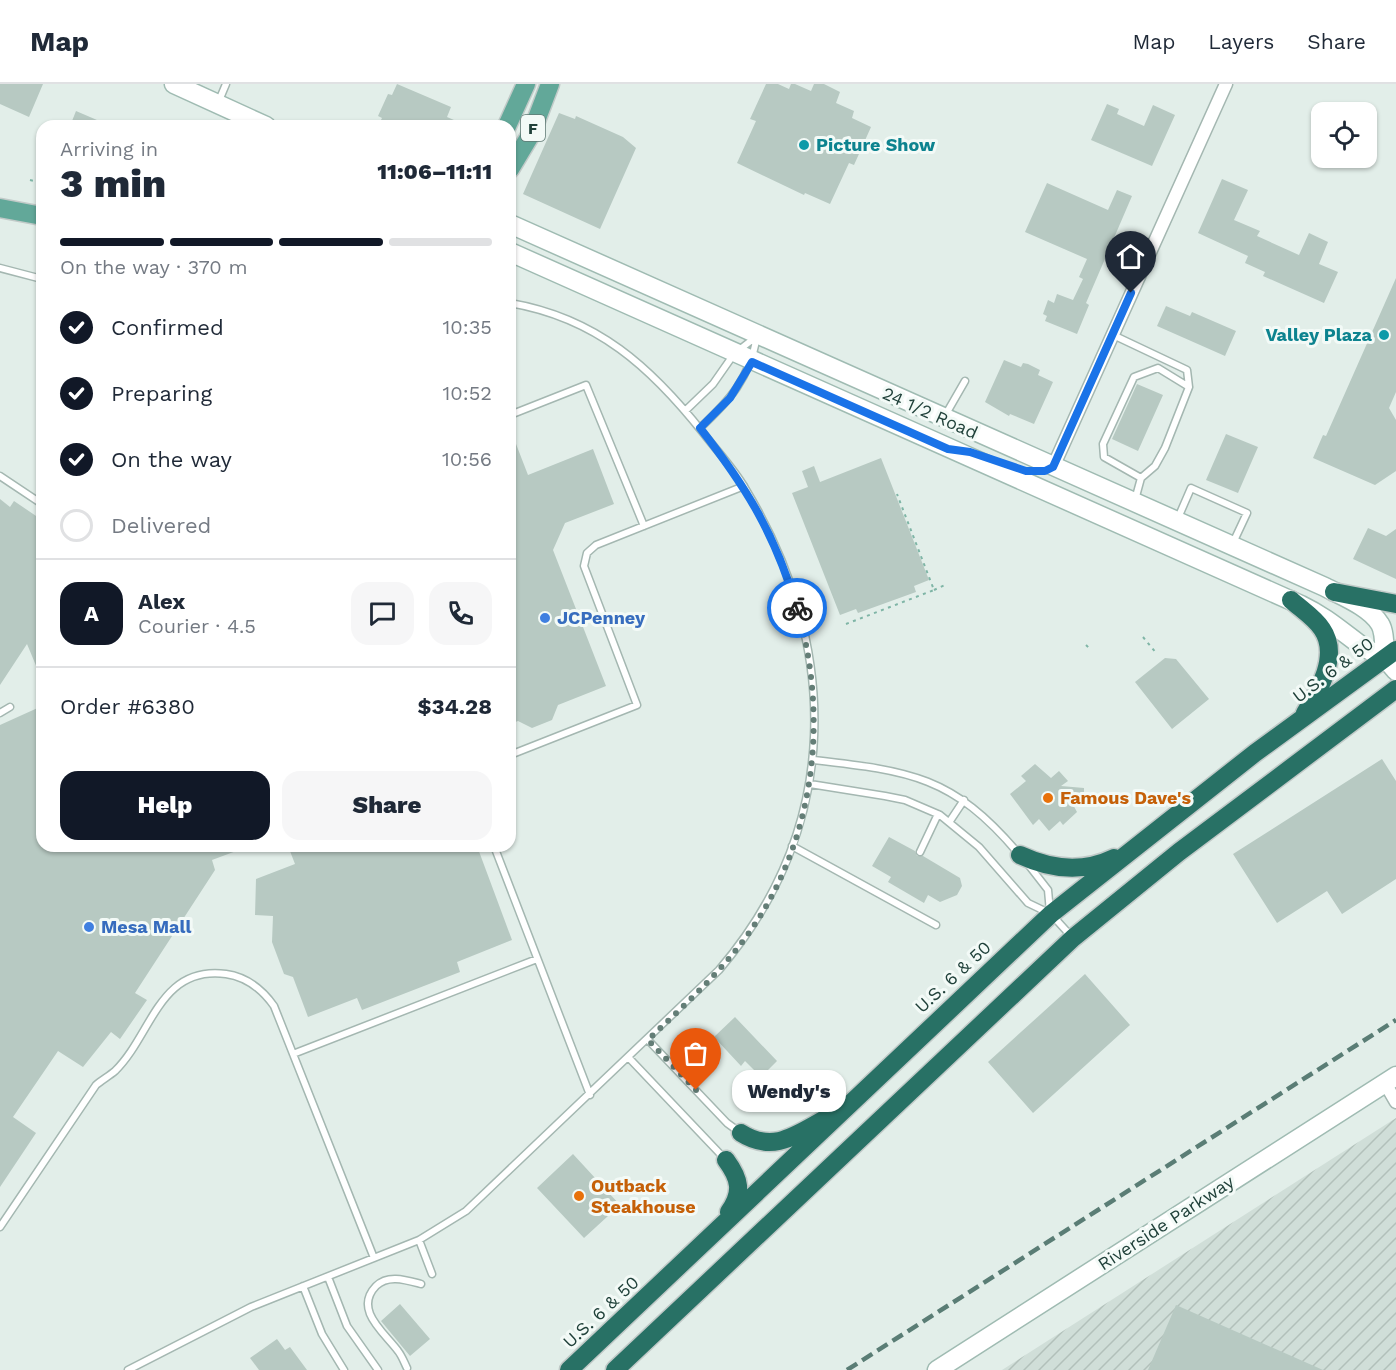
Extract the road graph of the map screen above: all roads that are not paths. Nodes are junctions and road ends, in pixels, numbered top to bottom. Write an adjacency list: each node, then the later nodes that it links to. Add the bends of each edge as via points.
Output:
1 (174, 84): 6 (main road)
2 (226, 84): 6 (lane)
3 (526, 84): 8 (main road, F)
4 (550, 84): 9 (main road, F, via 531,134)
5 (1226, 84): 17 (street)
6 (218, 104): 7 (main road)
7 (253, 120)
8 (510, 120)
9 (516, 159)
10 (0, 208): 11 (main road)
11 (36, 216)
12 (516, 227): 18 (main road, 24 1/2 Road)
13 (516, 255): 19 (main road, 24 1/2 Road)
14 (0, 268): 15 (lane)
15 (36, 277)
16 (516, 304): 23 (lane, via 550,312 606,338 642,366)
17 (1113, 335): 22 (lane, via 1187,370); 28 (street)
18 (757, 336): 19 (lane); 20 (lane); 25 (main road, 24 1/2 Road)
19 (734, 354): 20 (main road, 24 1/2 Road); 23 (lane, via 713,384)
20 (752, 362): 26 (lane, via 730,398); 27 (main road, 24 1/2 Road)
21 (965, 381): 25 (lane)
22 (1189, 387): 30 (lane, via 1165,448 1155,466); 30 (lane, via 1158,368 1134,377 1103,444 1104,457)
23 (685, 411): 26 (lane)
24 (516, 413): 36 (lane, via 586,385)
25 (943, 418): 28 (main road, 24 1/2 Road)
26 (700, 428): 31 (lane)
27 (948, 449): 28 (main road, via 970,452 1026,471); 32 (main road, 24 1/2 Road)
28 (1053, 467): 34 (main road, 24 1/2 Road)
29 (0, 476): 33 (lane)
30 (1141, 478): 34 (lane)
31 (744, 486): 36 (lane); 47 (lane, via 777,553 802,627 814,698)
32 (1036, 488): 34 (main road, via 1055,483); 39 (main road, 24 1/2 Road)
33 (36, 500)
34 (1134, 503): 35 (main road, 24 1/2 Road)
35 (1176, 522): 37 (main road, 24 1/2 Road); 37 (lane, via 1191,489 1201,493 1246,513)
36 (644, 526): 46 (lane, via 591,549 584,559 637,705)
37 (1232, 546): 38 (main road, 24 1/2 Road)
38 (1334, 592): 40 (highway); 41 (main road, 24 1/2 Road, via 1377,619)
39 (1291, 600): 41 (main road, 24 1/2 Road, via 1324,616 1359,644); 45 (highway, via 1323,630 1329,653 1322,683)
40 (1396, 604)
41 (1392, 659): 45 (highway, U.S. 6 & 50)
42 (1396, 689): 59 (highway, via 1179,852)
43 (10, 707): 44 (lane)
44 (0, 713)
45 (1299, 722): 53 (highway, U.S. 6 & 50)
46 (516, 753)
47 (814, 760): 48 (lane); 49 (lane, via 912,776)
48 (810, 784): 50 (lane, via 885,795); 52 (lane)
49 (964, 800): 51 (lane); 56 (lane, via 998,829)
50 (938, 814): 51 (lane); 55 (lane)
51 (950, 821): 57 (lane, via 979,847 1028,903)
52 (792, 846): 58 (lane); 61 (lane, via 771,895 743,941 712,978)
53 (1137, 846): 56 (highway, via 1111,860 1070,868 1038,863); 57 (highway, U.S. 6 & 50)
54 (496, 852): 60 (lane)
55 (920, 852)
56 (1020, 855): 57 (lane, via 1048,890)
57 (1051, 914): 59 (lane); 67 (highway, U.S. 6 & 50)
58 (936, 925)
59 (1073, 938): 84 (highway)
60 (537, 959): 62 (lane); 65 (lane)
61 (648, 1040): 63 (lane); 68 (lane)
62 (293, 1054): 70 (lane, via 274,1006 253,983 222,973 187,979 164,999 116,1070 96,1085); 73 (lane)
63 (629, 1058): 65 (lane); 69 (lane)
64 (1391, 1080): 66 (street); 79 (main road, Riverside Parkway)
65 (590, 1095): 72 (lane, via 466,1211)
66 (1396, 1102)
67 (847, 1107): 68 (highway, via 770,1144); 71 (highway, U.S. 6 & 50)
68 (741, 1133)
69 (726, 1160): 71 (highway, via 740,1183 739,1195)
70 (0, 1227)
71 (711, 1235): 83 (highway, U.S. 6 & 50)
72 (419, 1240): 73 (lane); 74 (lane)
73 (374, 1258): 75 (lane)
74 (432, 1274)
75 (328, 1277): 77 (lane); 82 (lane, via 347,1326)
76 (421, 1284): 78 (lane, via 396,1278 386,1280 377,1285 368,1303 376,1326 399,1352)
77 (303, 1286): 80 (lane, via 250,1307); 81 (lane, via 322,1334)
78 (407, 1368)
79 (939, 1369)
80 (128, 1370)
81 (344, 1370)
82 (378, 1370)
83 (569, 1370)
84 (615, 1370)

